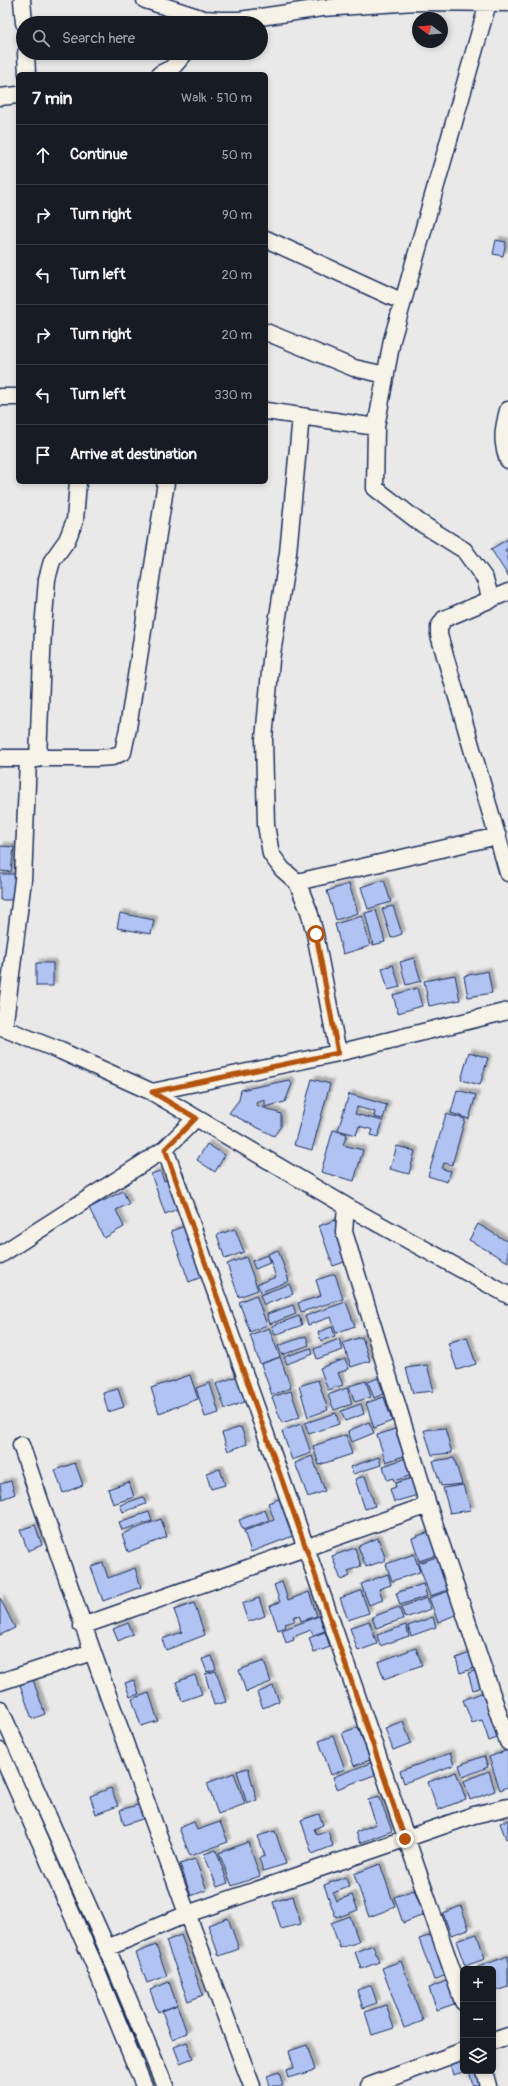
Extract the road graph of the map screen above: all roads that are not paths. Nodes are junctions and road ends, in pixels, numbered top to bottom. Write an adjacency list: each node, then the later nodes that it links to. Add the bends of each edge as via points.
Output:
1 (22, 0): 6 (street)
2 (145, 0): 7 (street)
3 (423, 1): 5 (street); 8 (street, via 322,8)
4 (507, 2): 5 (street)
5 (488, 3): 16 (street)
6 (23, 16)
7 (189, 16)
8 (267, 16)
9 (26, 60): 11 (street)
10 (179, 60): 12 (street)
11 (27, 72)
12 (164, 72)
13 (16, 95): 14 (street)
14 (0, 97)
15 (268, 240): 16 (street)
16 (403, 302): 18 (street, via 392,340)
17 (268, 333): 18 (street, via 354,368)
18 (386, 375): 24 (street)
19 (0, 397): 20 (street)
20 (16, 397)
21 (508, 410): 25 (street, via 503,429 503,445)
22 (268, 411): 23 (street)
23 (301, 416): 24 (street); 34 (street, via 288,553 271,660 264,739 266,824 271,854 282,869)
24 (376, 427): 29 (street, via 375,488 418,522 464,550 484,579)
25 (508, 460)
26 (78, 484): 31 (street, via 75,520 67,540 52,561 47,579)
27 (166, 484): 31 (street, via 128,728 122,752 112,757)
28 (508, 592): 29 (street)
29 (491, 600): 32 (street, via 444,619 439,627 439,636)
30 (0, 758): 31 (street)
31 (33, 759): 36 (street, via 23,880)
32 (498, 836): 33 (street); 34 (street)
33 (508, 873)
34 (297, 882): 37 (street, via 316,934)
35 (508, 1011): 37 (street)
36 (2, 1028): 38 (street)
37 (338, 1053): 38 (street)
38 (152, 1092): 39 (street)
39 (196, 1118): 40 (street); 41 (street)
40 (165, 1149): 42 (street); 46 (street)
41 (346, 1206): 43 (street); 45 (street, via 344,1232)
42 (0, 1255)
43 (508, 1295)
44 (21, 1445): 47 (street)
45 (428, 1505): 46 (street); 51 (street)
46 (306, 1548): 47 (street); 54 (street)
47 (82, 1626): 48 (street)
48 (92, 1652): 49 (street); 55 (street)
49 (0, 1682)
50 (0, 1709): 56 (street)
51 (508, 1742)
52 (0, 1751): 62 (street, via 93,1962)
53 (508, 1808): 54 (street, via 474,1815)
54 (405, 1839): 55 (street); 57 (street)
55 (187, 1914): 56 (street); 64 (street)
56 (107, 1948): 63 (street)
57 (460, 1994)
58 (508, 2036): 59 (street)
59 (496, 2040)
60 (460, 2051): 65 (street)
61 (485, 2074): 66 (street)
62 (144, 2086)
63 (165, 2086)
64 (252, 2086)
65 (369, 2086)
66 (488, 2086)

